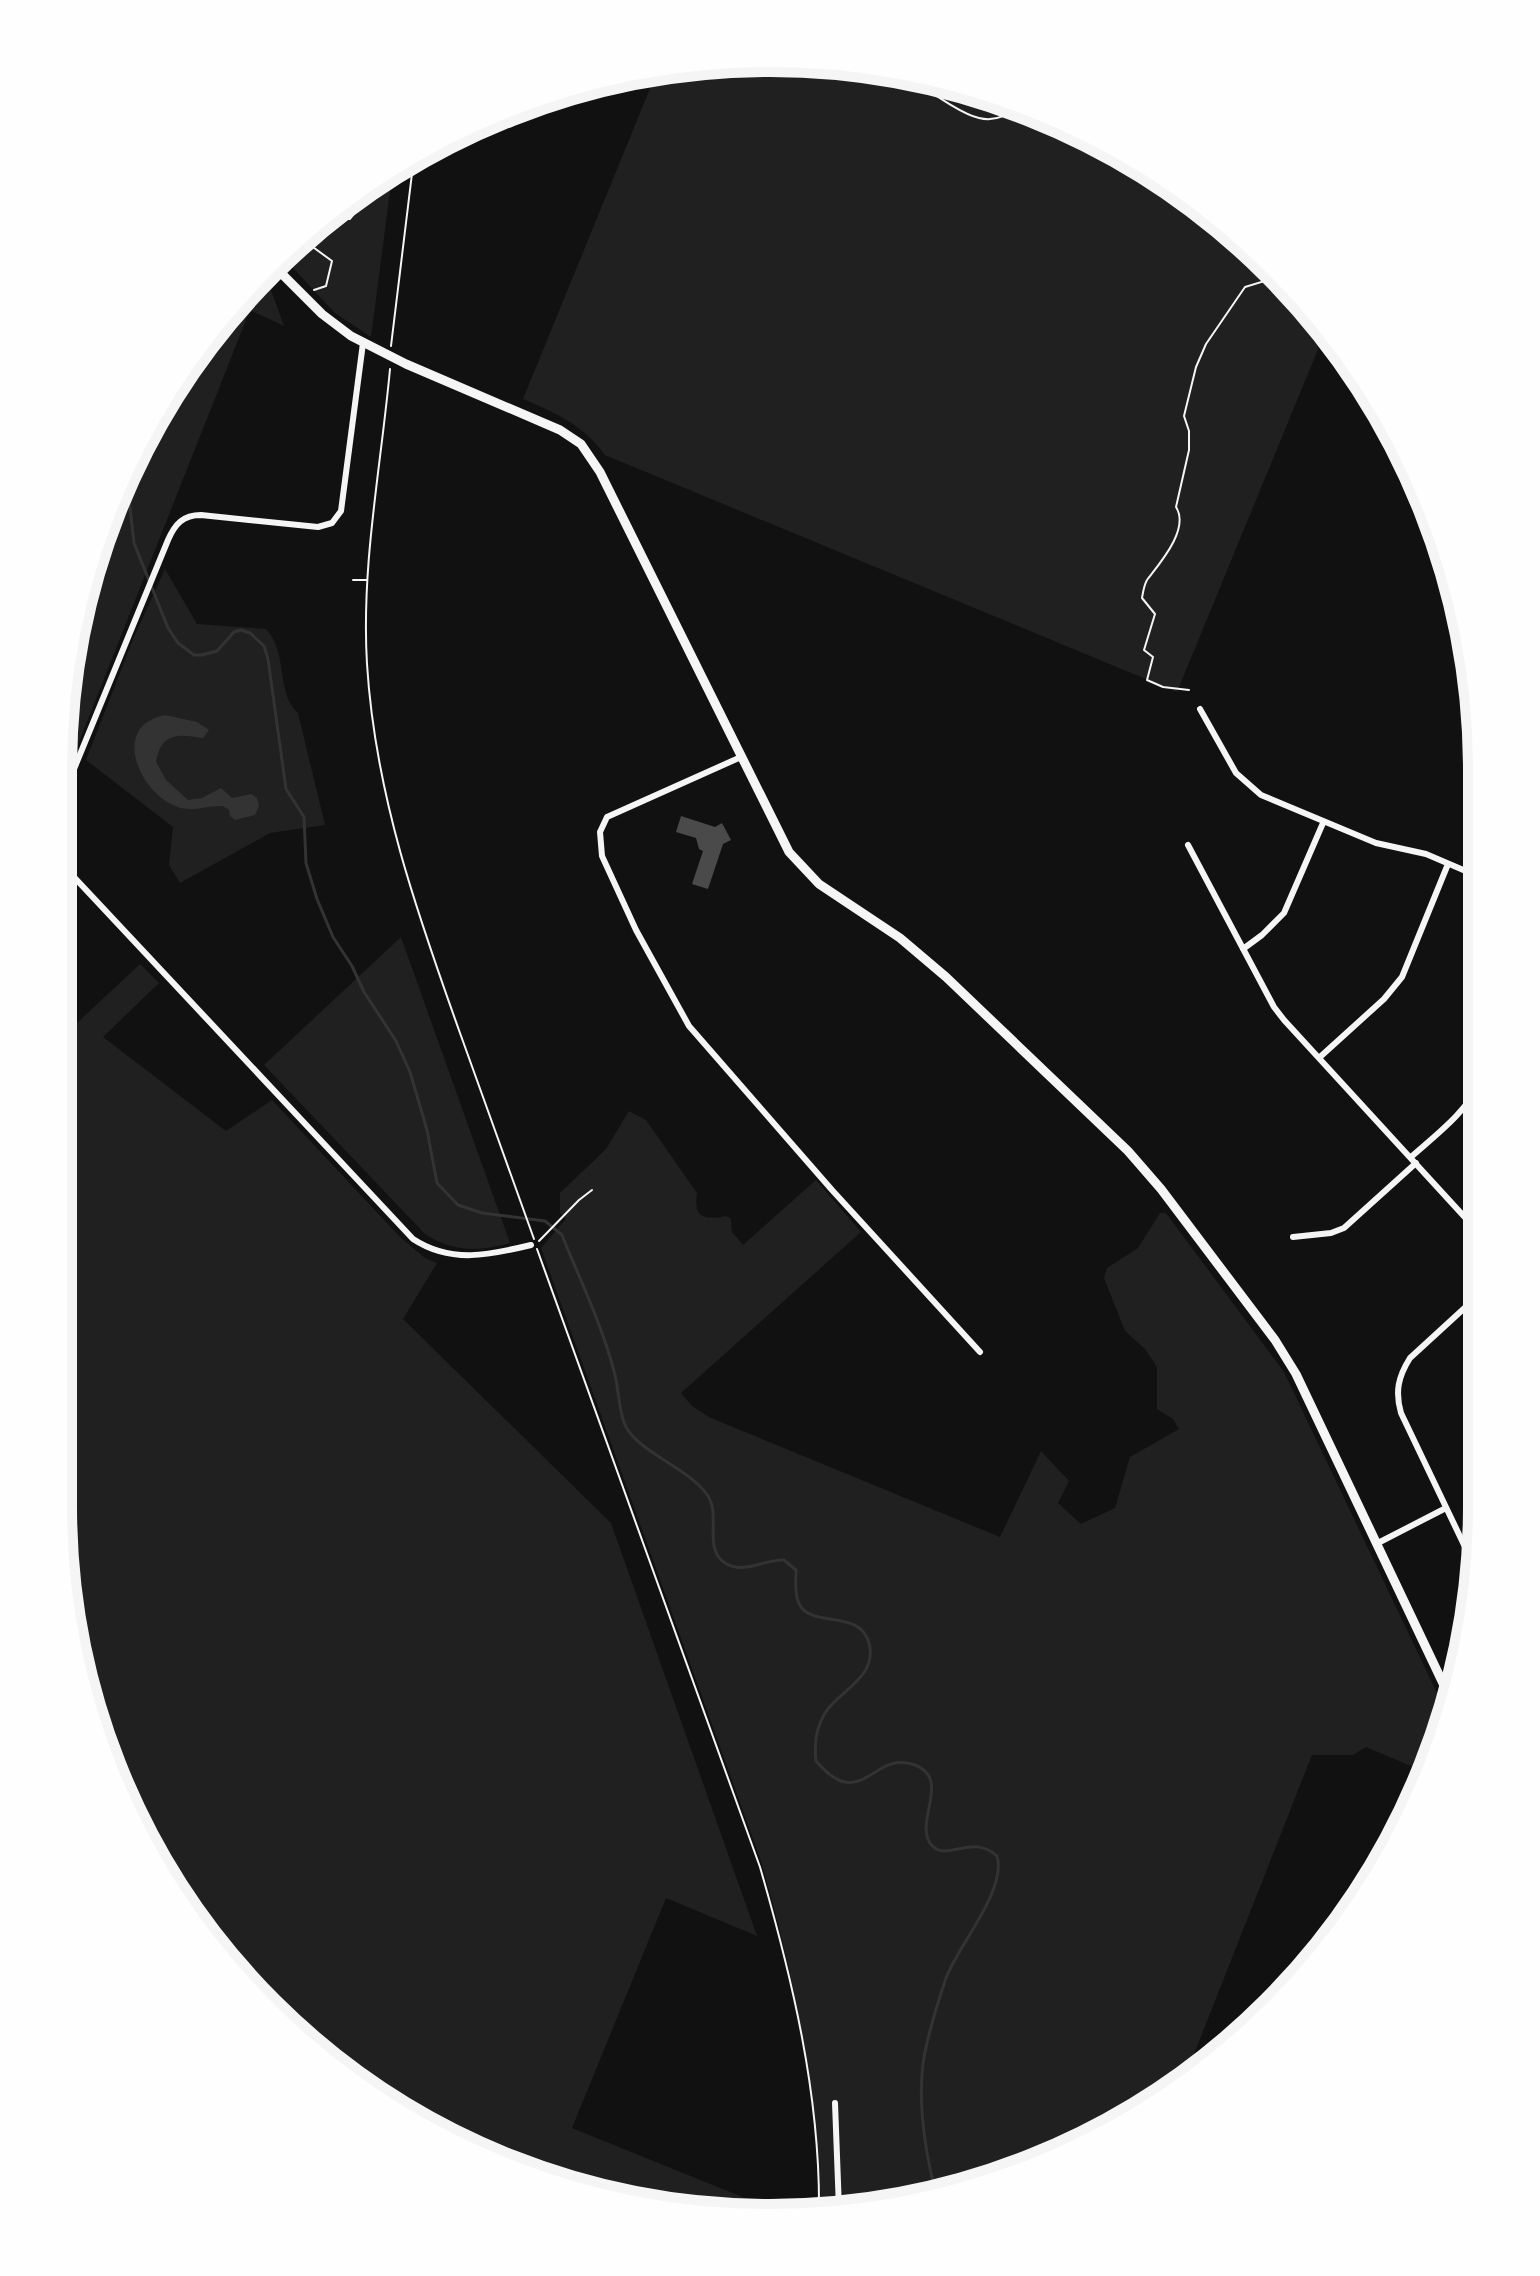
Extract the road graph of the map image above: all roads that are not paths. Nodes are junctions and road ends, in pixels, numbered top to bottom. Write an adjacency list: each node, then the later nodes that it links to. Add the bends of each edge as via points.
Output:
1 (280, 272): 2 (main road, via 332,322)
2 (363, 343): 4 (main road, via 550,425 581,444 600,472); 5 (street, via 341,511 335,520 318,527 186,517 174,529 154,574)
3 (1200, 709): 6 (street, via 1225,757 1248,785)
4 (741, 757): 19 (street, via 607,817 600,832 602,856 689,1026); 21 (main road, via 783,842 812,878 900,938 946,977 1154,1181 1284,1354)
5 (72, 774)
6 (1323, 823): 8 (street); 11 (street, via 1284,913)
7 (1188, 845): 11 (street)
8 (1448, 864): 9 (street); 12 (street, via 1402,977)
9 (1468, 872)
10 (72, 875): 17 (street, via 413,1239 458,1256)
11 (1243, 949): 12 (street, via 1274,1007)
12 (1320, 1057): 14 (street)
13 (1468, 1103): 14 (street)
14 (1413, 1160): 15 (street); 16 (street, via 1344,1228)
15 (1468, 1221)
16 (1293, 1237)
17 (533, 1243)
18 (1468, 1305): 20 (street, via 1410,1358 1397,1391 1401,1413)
19 (980, 1352)
20 (1446, 1508): 21 (street); 22 (street)
21 (1376, 1544): 23 (main road)
22 (1467, 1551)
23 (1444, 1686)
24 (835, 2103): 25 (street)
25 (839, 2200)

